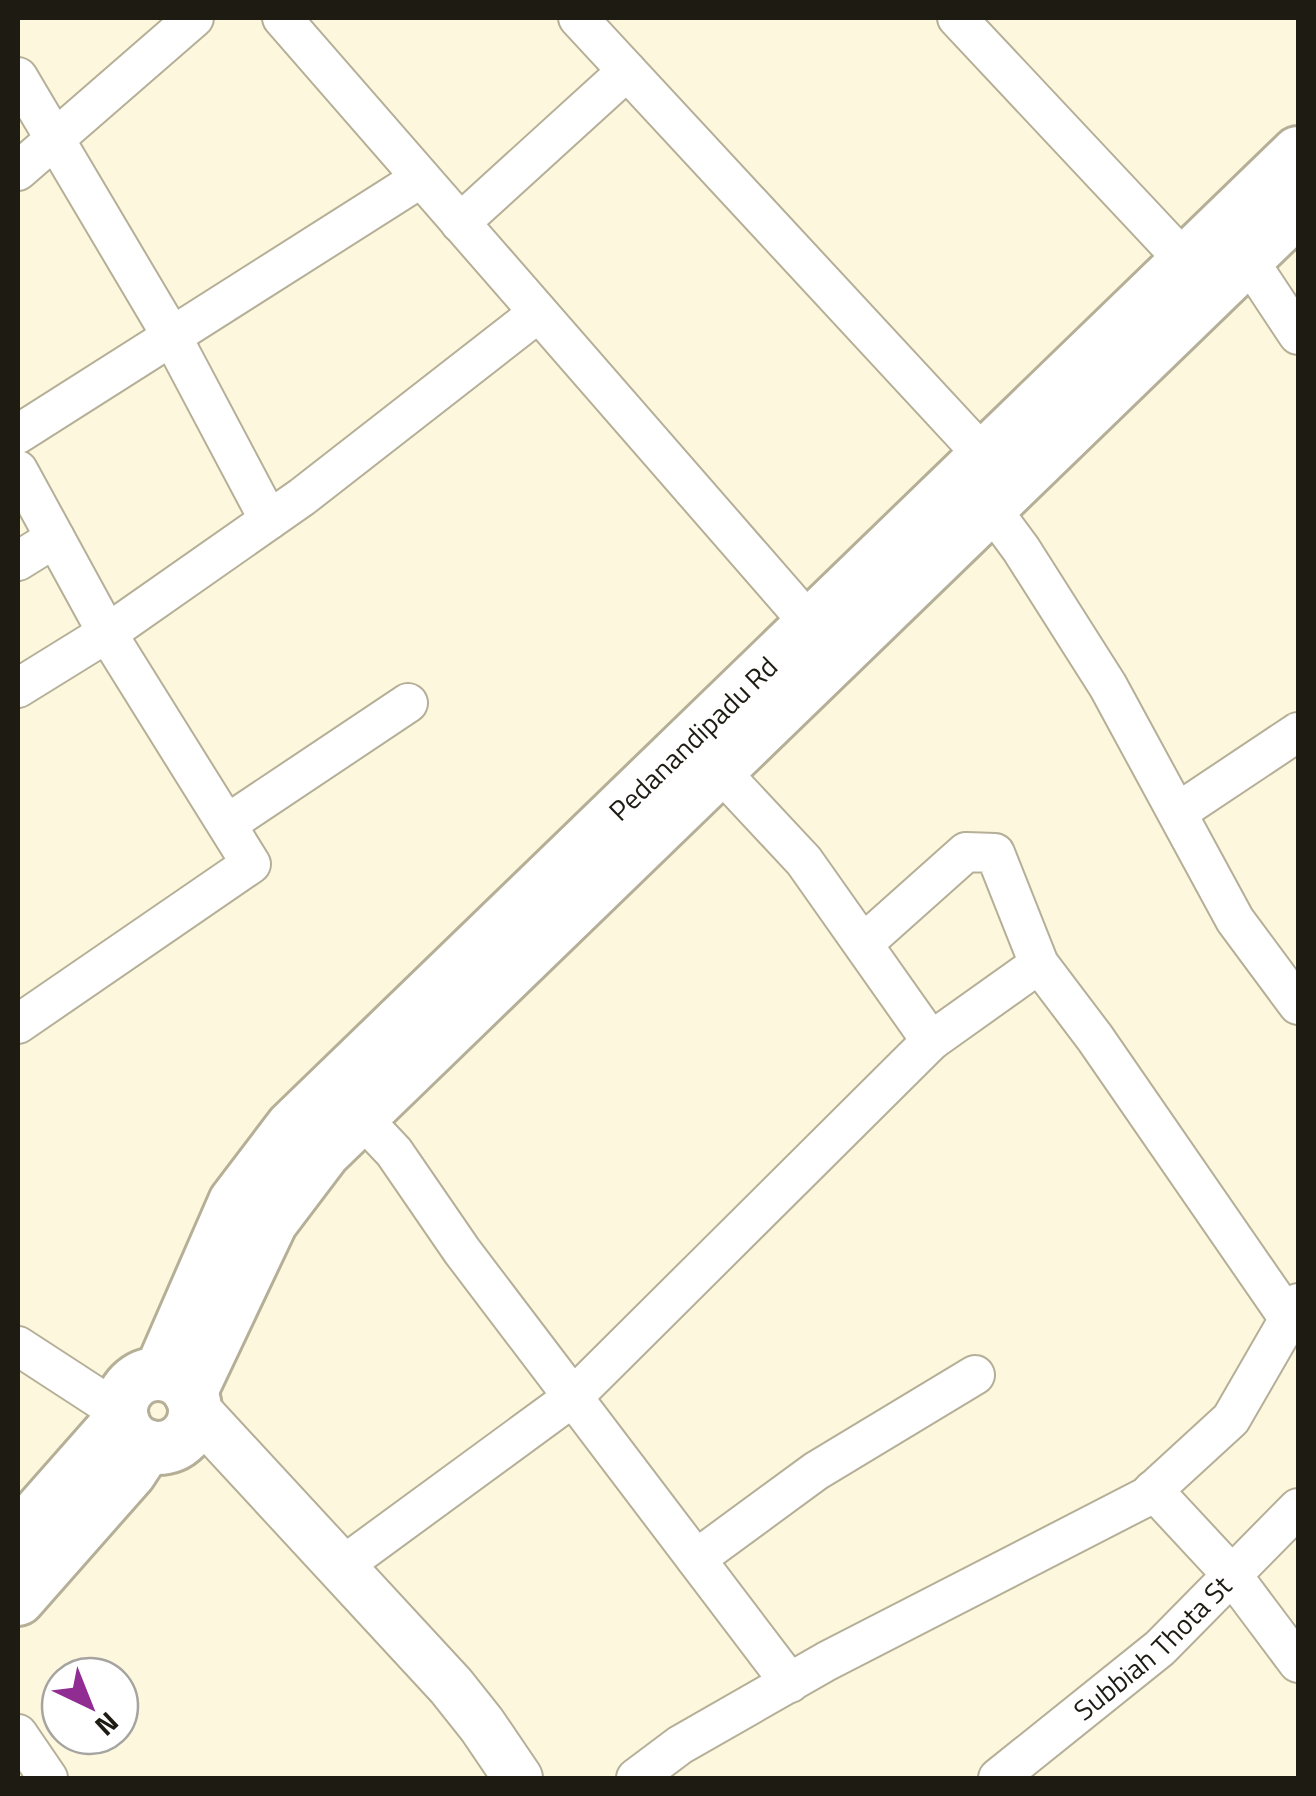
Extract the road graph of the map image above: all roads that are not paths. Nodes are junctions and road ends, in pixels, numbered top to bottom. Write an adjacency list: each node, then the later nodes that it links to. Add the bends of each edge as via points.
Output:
1 (194, 18): 7 (street)
2 (282, 18): 10 (street)
3 (578, 18): 5 (street)
4 (958, 18): 14 (street)
5 (628, 71): 12 (street); 20 (street)
6 (18, 77): 7 (street)
7 (53, 140): 9 (street); 17 (street)
8 (1298, 153): 14 (main road, Pedanandipadu Rd)
9 (18, 171)
10 (421, 178): 12 (street); 17 (street)
11 (1298, 209): 13 (main road, Pedanandipadu Rd)
12 (460, 223): 15 (street)
13 (1247, 258): 16 (street); 20 (main road, Pedanandipadu Rd)
14 (1186, 262): 20 (main road, Pedanandipadu Rd)
15 (538, 313): 21 (street); 24 (street)
16 (1298, 335)
17 (170, 336): 18 (street); 21 (street)
18 (18, 434)
19 (18, 470): 22 (street)
20 (988, 482): 24 (main road, Pedanandipadu Rd); 29 (main road, Pedanandipadu Rd); 30 (street)
21 (269, 520): 25 (street)
22 (55, 538): 23 (street); 25 (street)
23 (18, 561)
24 (810, 625): 42 (main road, Pedanandipadu Rd, via 292,1127 235,1202)
25 (107, 633): 26 (street); 31 (street)
26 (18, 688)
27 (408, 703): 31 (street)
28 (1298, 732): 30 (street)
29 (718, 770): 32 (street, via 804,862); 37 (main road, Pedanandipadu Rd)
30 (1178, 812): 34 (street, via 1236,920)
31 (226, 824): 35 (street, via 251,864)
32 (864, 943): 33 (street, via 966,852 995,853); 36 (street)
33 (1039, 964): 36 (street); 38 (street)
34 (1298, 1005)
35 (18, 1024)
36 (931, 1041): 41 (street)
37 (360, 1116): 41 (street, via 394,1152); 42 (main road, Pedanandipadu Rd, via 271,1222)
38 (1295, 1315): 43 (street, via 1231,1419)
39 (18, 1346): 42 (street)
40 (975, 1375): 46 (street, via 816,1470)
41 (573, 1397): 46 (street); 47 (street)
42 (160, 1413): 45 (main road, Pedanandipadu Rd); 47 (street); 49 (main road, Pedanandipadu Rd, via 130,1472); 53 (street)
43 (1153, 1490): 48 (street); 51 (street)
44 (1298, 1508): 48 (street, Subbiah Thota St)
45 (18, 1536)
46 (696, 1559): 51 (street)
47 (341, 1567): 53 (street, via 451,1686)
48 (1232, 1575): 50 (street); 56 (street, Subbiah Thota St, via 1160,1648)
49 (18, 1599)
50 (1298, 1663)
51 (790, 1682): 55 (street)
52 (18, 1734): 54 (street)
53 (508, 1776)
54 (48, 1778)
55 (636, 1778)
56 (998, 1778)

